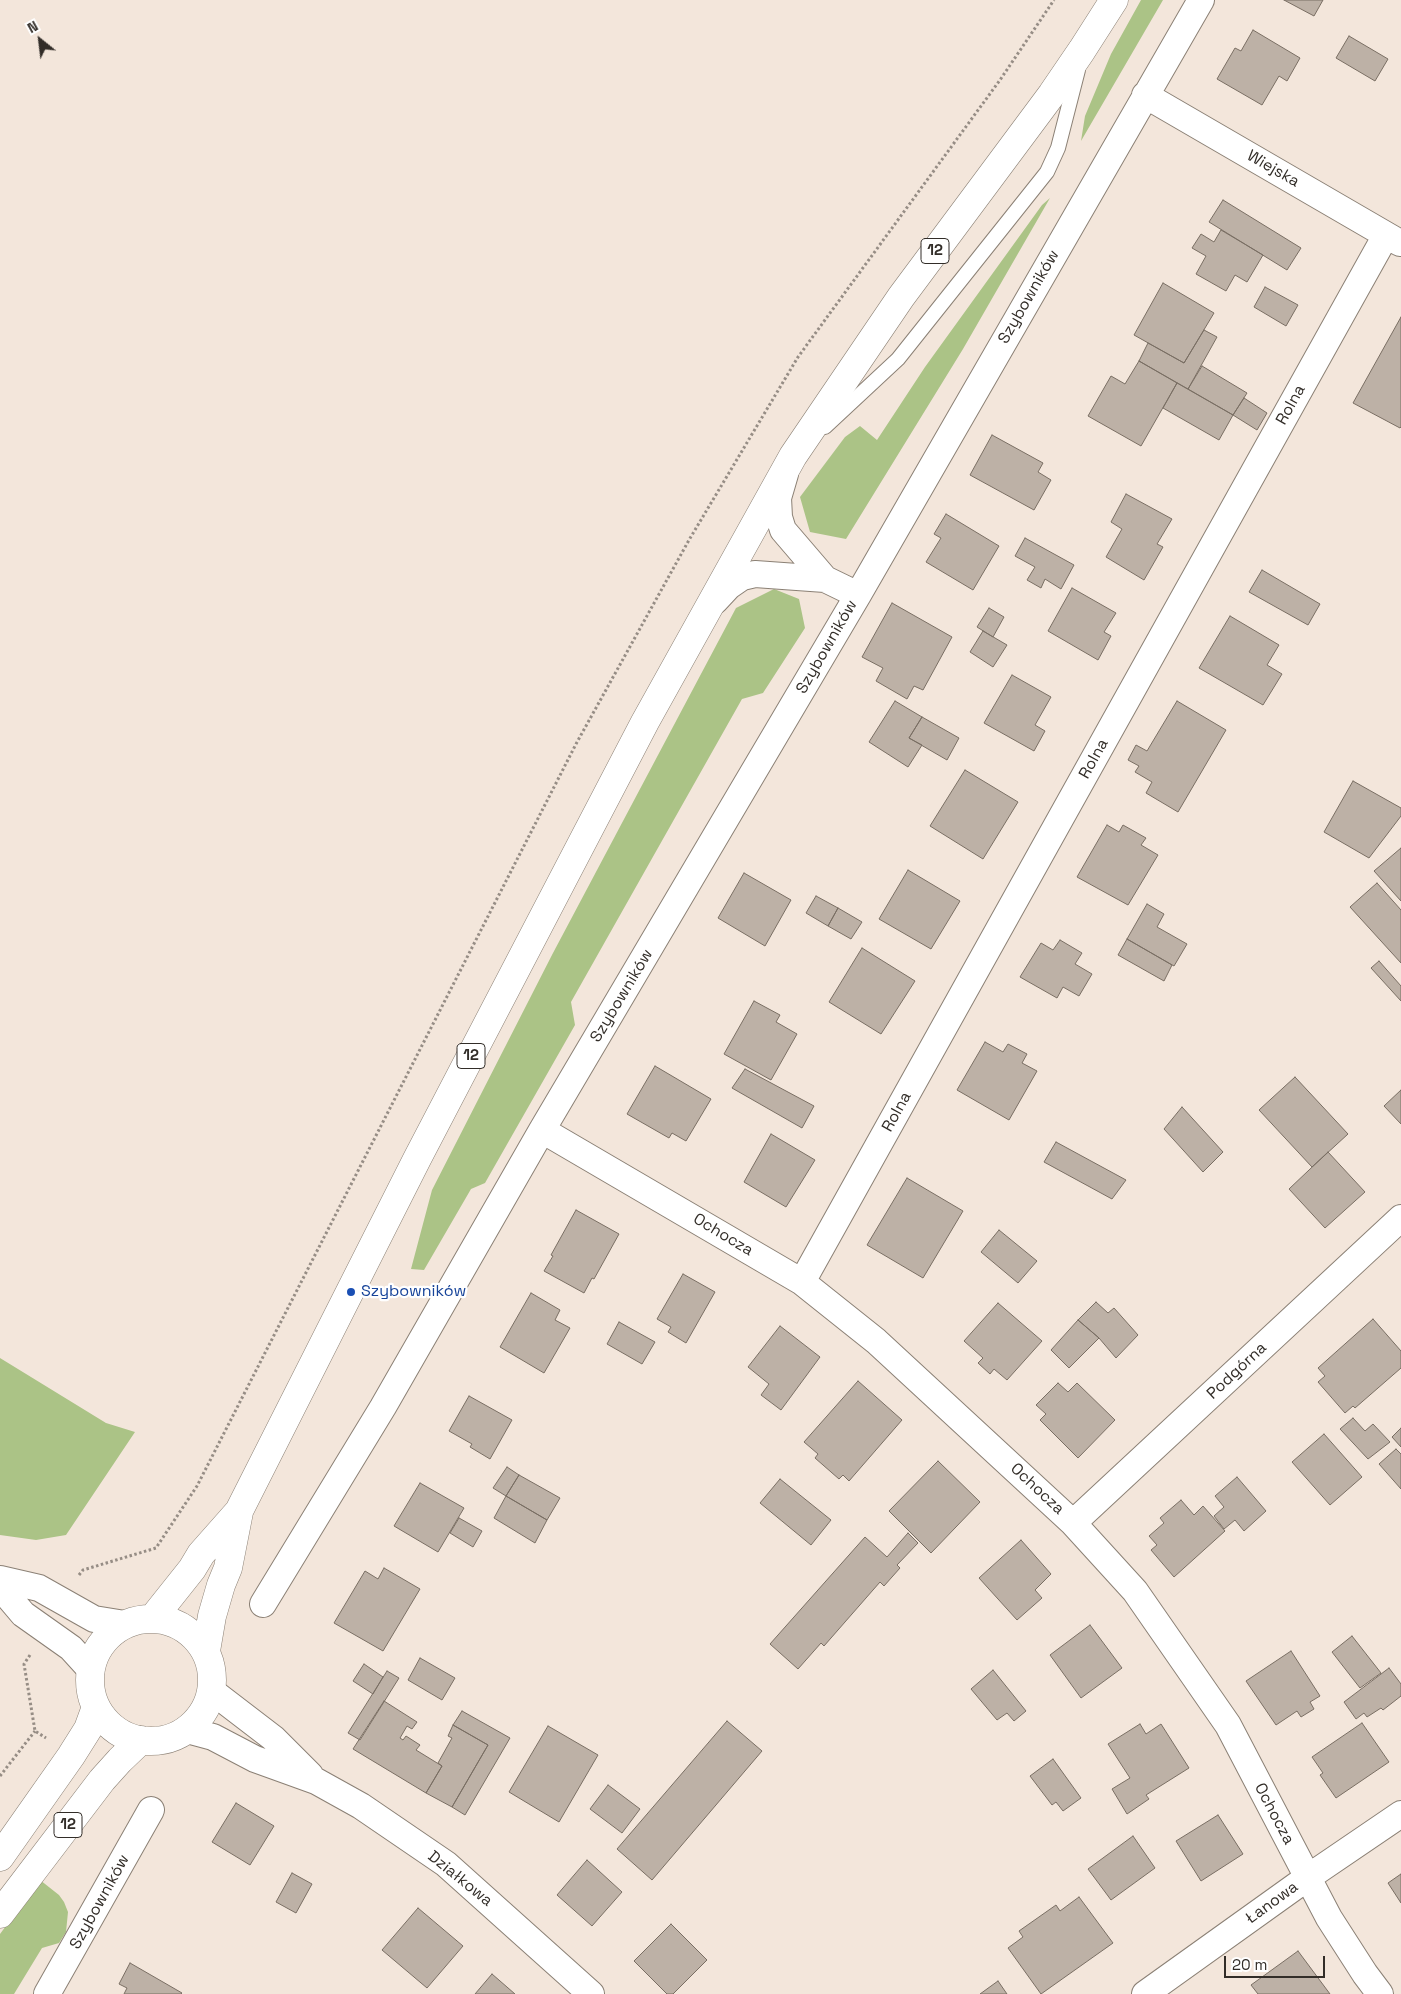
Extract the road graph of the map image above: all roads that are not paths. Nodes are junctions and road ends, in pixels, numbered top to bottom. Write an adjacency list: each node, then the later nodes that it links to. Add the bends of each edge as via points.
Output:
1 (1114, 0): 3 (main road, Szybowników / 12)
2 (1201, 0): 4 (street, Szybowników)
3 (1082, 50): 6 (main road, Szybowników / 12, via 901,297); 6 (lane, Szybowników, via 1058,148 1046,172 898,359)
4 (1145, 94): 5 (street, Wiejska); 8 (street, Szybowników)
5 (1394, 240): 12 (street, Rolna)
6 (790, 462): 7 (street, Szybowników, via 778,498 779,517 783,530); 9 (main road, Szybowników / 12)
7 (825, 579): 8 (street, Szybowników); 9 (street, Szybowników, via 755,574 742,577)
8 (858, 595): 10 (street, Szybowników)
9 (710, 605): 13 (main road, Szybowników / 12, via 645,722 417,1159)
10 (542, 1130): 12 (street, Ochocza); 17 (street, Szybowników, via 383,1407)
11 (1401, 1218): 14 (street, Podgórna)
12 (802, 1282): 14 (street, Ochocza, via 876,1340)
13 (240, 1511): 18 (main road, Szybowników / 12, via 201,1554); 20 (main road, Szybowników / 12)
14 (1073, 1523): 30 (street, Ochocza, via 1135,1591 1228,1725)
15 (0, 1579): 19 (street, via 39,1588 94,1619)
16 (0, 1587): 21 (street, via 23,1614 71,1648)
17 (263, 1604)
18 (153, 1618): 19 (main road, 12); 20 (main road, 12, via 171,1621 185,1628)
19 (125, 1624): 21 (main road, 12, via 109,1635 98,1650)
20 (206, 1651): 22 (main road, 12, via 212,1668)
21 (91, 1670): 23 (main road, 12, via 90,1687)
22 (212, 1692): 24 (main road, 12, via 202,1714); 26 (street, Działkowa, via 273,1738)
23 (96, 1707): 25 (main road, 12, via 122,1734); 29 (main road, 12, via 71,1756)
24 (187, 1730): 25 (main road, 12, via 157,1741); 26 (street, Działkowa, via 213,1737 255,1759)
25 (141, 1740): 31 (main road, 12, via 102,1780)
26 (316, 1781): 33 (street, Działkowa, via 361,1806 446,1864)
27 (151, 1810): 32 (street, Szybowników)
28 (1401, 1814): 30 (street, Łanowa)
29 (0, 1857)
30 (1307, 1878): 34 (street, Łanowa); 35 (street, Ochocza, via 1329,1918)
31 (0, 1914)
32 (47, 1994)
33 (591, 1994)
34 (1145, 1994)
35 (1380, 1994)

